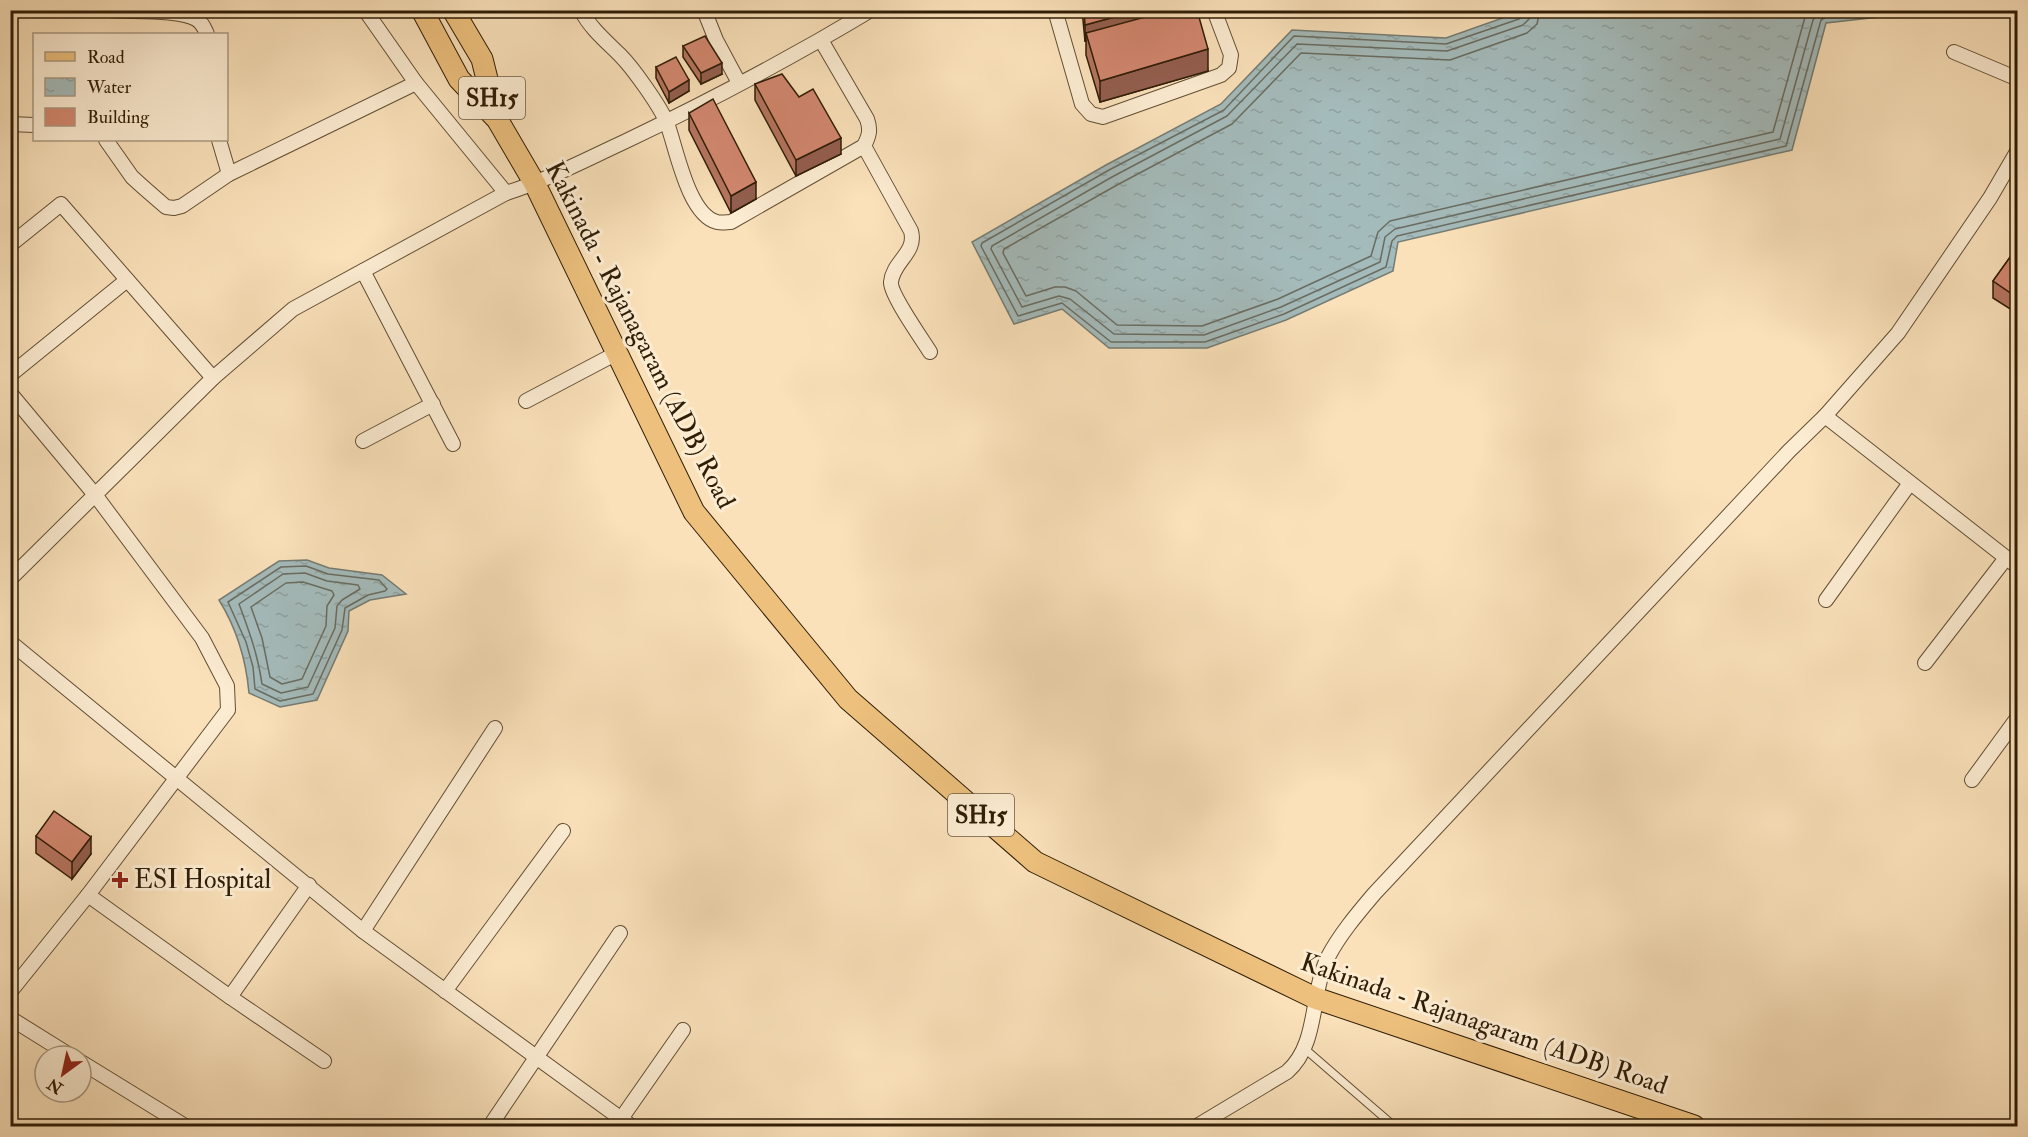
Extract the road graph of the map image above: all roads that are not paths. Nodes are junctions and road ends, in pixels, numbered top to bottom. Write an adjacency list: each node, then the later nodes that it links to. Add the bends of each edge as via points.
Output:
1 (109, 10): 10 (street, via 181,14 195,18)
2 (365, 10): 14 (street)
3 (422, 10): 16 (main road, SH15, via 459,79)
4 (453, 10): 16 (main road, Kakinada - Rajanagaram (ADB) Road / SH15, via 482,59)
5 (581, 10): 17 (street, via 592,27 631,66)
6 (704, 10): 15 (street)
7 (871, 10): 11 (street)
8 (1055, 10): 9 (street, via 1082,104 1091,114 1103,117 1221,75 1228,68 1231,55)
9 (1214, 10)
10 (206, 33)
11 (821, 40): 15 (street); 20 (street, via 867,119 870,127)
12 (1954, 52): 13 (street)
13 (2018, 79)
14 (416, 83): 22 (street); 24 (street)
15 (738, 83): 17 (street)
16 (497, 119): 23 (main road, Kakinada - Rajanagaram (ADB) Road / SH15)
17 (666, 121): 20 (street, via 688,189 715,222 731,222); 23 (street)
18 (107, 141): 22 (street, via 132,177 166,207 182,206)
19 (219, 141): 22 (street)
20 (864, 146): 28 (street, via 911,231 910,248 895,269 891,283)
21 (2018, 150): 35 (street, via 1898,333)
22 (229, 174)
23 (535, 184): 24 (street); 29 (main road, Kakinada - Rajanagaram (ADB) Road / SH15)
24 (506, 193): 26 (street)
25 (10, 245): 27 (street, via 61,204)
26 (363, 271): 31 (street, via 293,309); 34 (street)
27 (127, 280): 30 (street); 31 (street)
28 (930, 352)
29 (617, 353): 33 (street); 58 (main road, Kakinada - Rajanagaram (ADB) Road / SH15, via 694,512 848,699 1035,862)
30 (10, 375)
31 (213, 378): 39 (street)
32 (10, 393): 39 (street)
33 (526, 401)
34 (433, 404): 36 (street); 37 (street)
35 (1825, 416): 38 (street); 58 (street, via 1374,894 1328,957)
36 (363, 441)
37 (453, 444)
38 (1910, 483): 40 (street); 43 (street)
39 (96, 496): 42 (street); 48 (street, via 202,638 227,686 228,710)
40 (2006, 558): 41 (street); 45 (street)
41 (2018, 567)
42 (10, 579)
43 (1826, 600)
44 (10, 642): 48 (street)
45 (1925, 663)
46 (2018, 717): 49 (street)
47 (495, 728): 53 (street)
48 (176, 777): 51 (street); 52 (street)
49 (1972, 780)
50 (563, 831): 55 (street)
51 (309, 885): 53 (street); 57 (street)
52 (88, 895): 56 (street); 57 (street)
53 (363, 931): 55 (street)
54 (620, 933): 63 (street)
55 (445, 991): 63 (street)
56 (10, 992)
57 (230, 997): 64 (street)
58 (1315, 998): 62 (street); 71 (main road, Kakinada - Rajanagaram (ADB) Road / SH15)
59 (10, 1018): 61 (street)
60 (683, 1030): 66 (street)
61 (52, 1044)
62 (1305, 1049): 69 (street, via 1298,1063 1287,1072); 70 (lane)
63 (536, 1058): 66 (street); 68 (street)
64 (324, 1061)
65 (93, 1069): 67 (street)
66 (622, 1124)
67 (184, 1126)
68 (490, 1126)
69 (1197, 1126)
70 (1394, 1126)
71 (1694, 1126)

